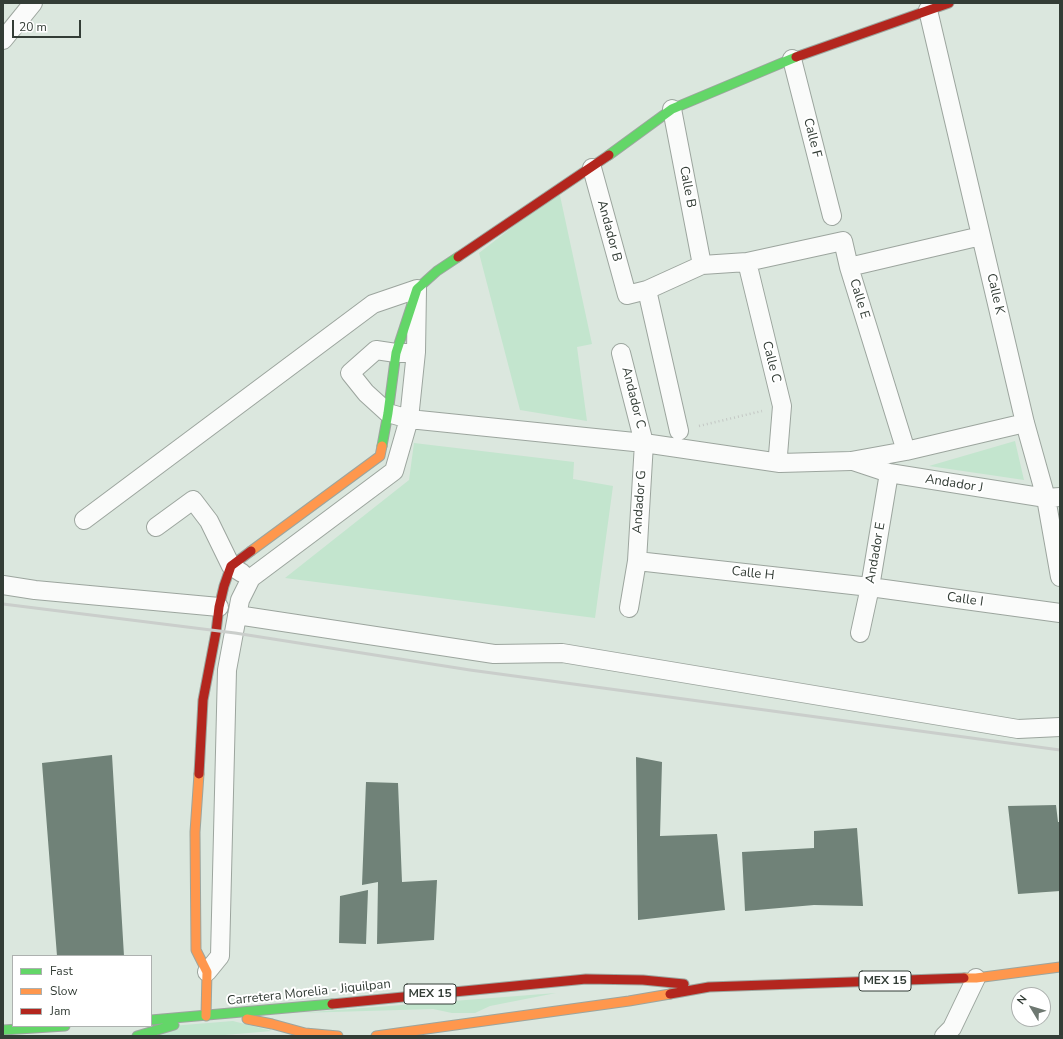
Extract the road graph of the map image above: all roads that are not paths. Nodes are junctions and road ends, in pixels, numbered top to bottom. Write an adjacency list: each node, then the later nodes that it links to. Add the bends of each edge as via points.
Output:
1 (33, 3): 4 (street)
2 (949, 3): 3 (main road)
3 (928, 10): 5 (main road); 9 (street, Calle K)
4 (3, 40)
5 (792, 59): 6 (main road); 8 (street, Calle F)
6 (672, 109): 7 (main road); 11 (street, Calle B)
7 (592, 168): 13 (main road, via 436,271); 14 (street, Andador B, via 627,295)
8 (832, 216)
9 (981, 236): 12 (street); 20 (street, Calle K)
10 (747, 262): 11 (street, Calle E); 12 (street, Calle E, via 843,241); 25 (street, Calle C, via 782,406 778,455)
11 (702, 265): 14 (street)
12 (849, 267): 23 (street, Calle E)
13 (417, 289): 15 (street); 16 (main road); 28 (street, via 373,304)
14 (647, 290): 21 (street)
15 (416, 352): 16 (street); 19 (street)
16 (396, 353): 18 (main road); 18 (street, via 376,350 350,373 366,393)
17 (621, 353): 22 (street, Andador C)
18 (388, 413): 19 (street); 31 (main road, via 380,456)
19 (409, 419): 22 (street); 33 (street, via 394,471)
20 (1025, 423): 23 (street); 27 (street, Calle K)
21 (679, 431)
22 (644, 443): 25 (street); 30 (street, Andador G)
23 (906, 451): 24 (street)
24 (851, 460): 25 (street); 26 (street, Andador J)
25 (780, 463)
26 (889, 473): 27 (street, Andador J); 35 (street, Andador E)
27 (1053, 498): 32 (street, Calle K)
28 (84, 520)
29 (156, 527): 31 (street, via 193,500 209,522)
30 (636, 561): 35 (street, Calle H); 37 (street, Andador G)
31 (231, 566): 33 (street); 36 (main road)
32 (1060, 577)
33 (251, 578): 39 (street, via 240,600)
34 (3, 586): 36 (street)
35 (870, 587): 38 (street, Calle I); 40 (street, Andador E)
36 (219, 607): 43 (main road, via 203,700 195,832 196,950)
37 (629, 608)
38 (1060, 613)
39 (237, 615): 41 (street, via 494,654 562,653 1018,729); 43 (street, via 227,670 220,956)
40 (860, 633)
41 (1060, 727)
42 (1060, 967): 44 (main road, Carretera Morelia - Jiquilpan / MEX 15)
43 (207, 972): 46 (main road)
44 (976, 978): 45 (main road, Carretera Morelia - Jiquilpan / MEX 15); 53 (street, via 952,1028)
45 (709, 987): 46 (main road, Carretera Morelia - Jiquilpan / MEX 15, via 643,980 586,979); 52 (main road, Carretera Morelia - Jiquilpan / MEX 15, via 629,1001)
46 (206, 1016): 47 (main road, Carretera Morelia - Jiquilpan / MEX 15); 50 (main road); 51 (main road, via 248,1019 305,1033)
47 (152, 1020)
48 (50, 1027): 49 (main road)
49 (3, 1030)
50 (137, 1036)
51 (338, 1036)
52 (376, 1036)
53 (944, 1036)

